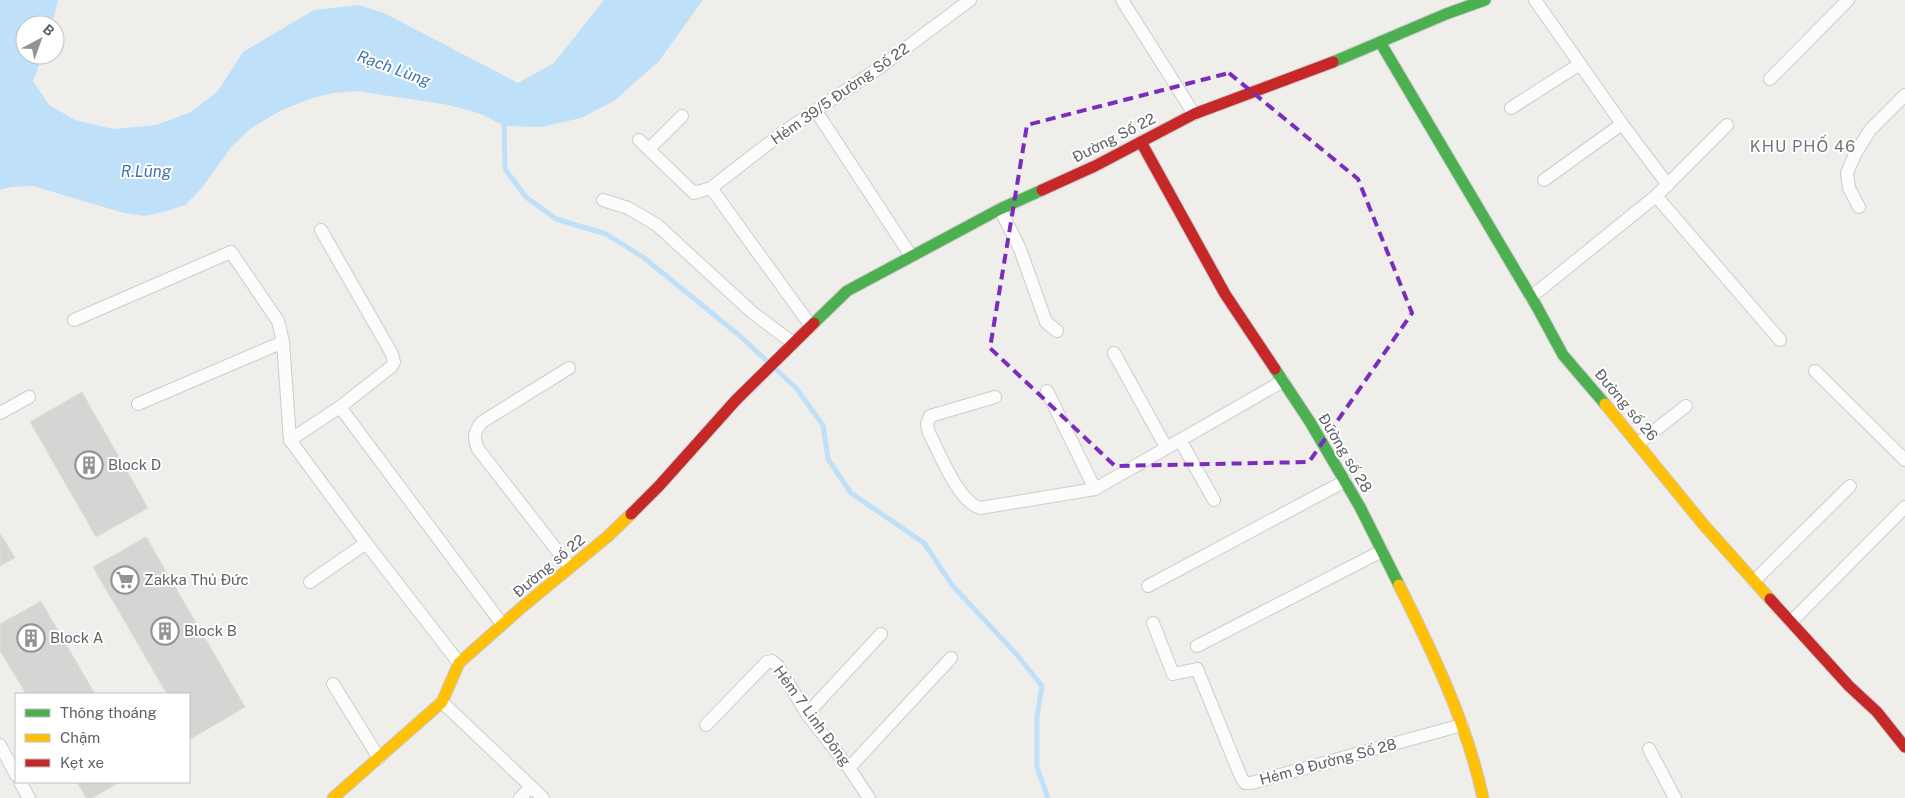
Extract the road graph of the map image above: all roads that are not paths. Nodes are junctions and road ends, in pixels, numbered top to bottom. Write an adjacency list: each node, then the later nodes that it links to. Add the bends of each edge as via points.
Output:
1 (970, 0): 11 (street, Hẻm 39/5 Đường Số 22)
2 (1122, 0): 12 (street)
3 (1485, 0): 6 (street, Đường Số 22)
4 (1534, 0): 7 (street)
5 (1848, 0): 8 (street)
6 (1380, 42): 12 (street, Đường Số 22); 26 (street, Đường số 26)
7 (1580, 64): 10 (street); 14 (street)
8 (1770, 79)
9 (1905, 95): 22 (street, via 1870,130 1847,173 1849,188)
10 (1511, 108)
11 (816, 111): 19 (street, Hẻm 39/5 Đường Số 22); 25 (street)
12 (1194, 114): 16 (street, Đường Số 22)
13 (682, 116): 19 (street, via 644,144 694,193)
14 (1622, 124): 17 (street); 18 (street)
15 (1727, 125): 18 (street)
16 (1141, 142): 23 (street, Đường Số 22); 37 (street, Đường số 28, via 1225,294)
17 (1544, 180)
18 (1668, 184): 20 (street)
19 (710, 188): 28 (street)
20 (1656, 196): 26 (street); 30 (street)
21 (603, 200): 32 (street, via 628,208 657,225 753,313)
22 (1859, 207)
23 (1000, 209): 25 (street, Đường Số 22); 29 (street, via 1020,249 1046,322)
24 (321, 230): 43 (street, via 394,360 391,367)
25 (911, 256): 28 (street, Đường Số 22, via 847,291)
26 (1531, 297): 47 (street, Đường số 26, via 1563,355)
27 (74, 320): 31 (street, via 231,252 278,321)
28 (811, 326): 32 (street, Đường Số 22)
29 (1057, 331)
30 (1780, 340)
31 (283, 342): 41 (street); 45 (street)
32 (793, 343): 33 (street, Đường Số 22)
33 (784, 352): 57 (street, Đường số 22, via 658,486 607,537)
34 (1114, 353): 48 (street)
35 (569, 368): 57 (street, via 482,422 474,439 478,449)
36 (1815, 371): 49 (street)
37 (1283, 381): 46 (street); 50 (street, Đường số 28)
38 (1047, 391): 52 (street)
39 (29, 397): 44 (street)
40 (995, 397): 52 (street, via 930,416 927,424 962,495 980,508)
41 (138, 404)
42 (1686, 406): 47 (street)
43 (340, 407): 45 (street); 63 (street)
44 (0, 413)
45 (290, 440): 55 (street)
46 (1180, 440): 48 (street); 53 (street)
47 (1639, 443): 58 (street, Đường số 26, via 1703,524)
48 (1166, 447): 52 (street)
49 (1905, 460)
50 (1344, 481): 56 (street, Đường số 28); 60 (street)
51 (1850, 486): 58 (street)
52 (1095, 489)
53 (1214, 500)
54 (1905, 506): 61 (street)
55 (366, 543): 59 (street); 67 (street)
56 (1382, 551): 65 (street); 72 (street, Đường số 28, via 1418,623)
57 (570, 567): 63 (street, Đường số 22)
58 (1754, 581): 61 (street, Đường số 26)
59 (310, 582)
60 (1148, 586)
61 (1791, 622): 74 (street, Đường số 26, via 1877,712)
62 (1153, 623): 72 (street, Hẻm 9 Đường Số 28, via 1173,674 1197,669 1245,783)
63 (502, 624): 67 (street, Đường số 22)
64 (881, 634): 70 (street)
65 (1197, 646)
66 (951, 658): 77 (street)
67 (458, 663): 69 (street, Đường số 22)
68 (333, 684): 76 (street)
69 (442, 702): 76 (street, Đường số 22); 80 (street)
70 (807, 714): 71 (street, Hẻm 7 Linh Đông, via 772,661 767,662); 77 (street, Hẻm 7 Linh Đông)
71 (706, 725)
72 (1462, 725): 86 (street, Đường số 28)
73 (0, 745): 78 (street)
74 (1905, 747)
75 (1649, 748): 87 (street)
76 (379, 758): 82 (street, Đường số 22)
77 (849, 768): 85 (street, Hẻm 7 Linh Đông)
78 (15, 772)
79 (21, 783): 81 (street)
80 (531, 787): 83 (street); 84 (street)
81 (29, 798)
82 (333, 798)
83 (520, 798)
84 (543, 798)
85 (869, 798)
86 (1483, 798)
87 (1675, 798)

